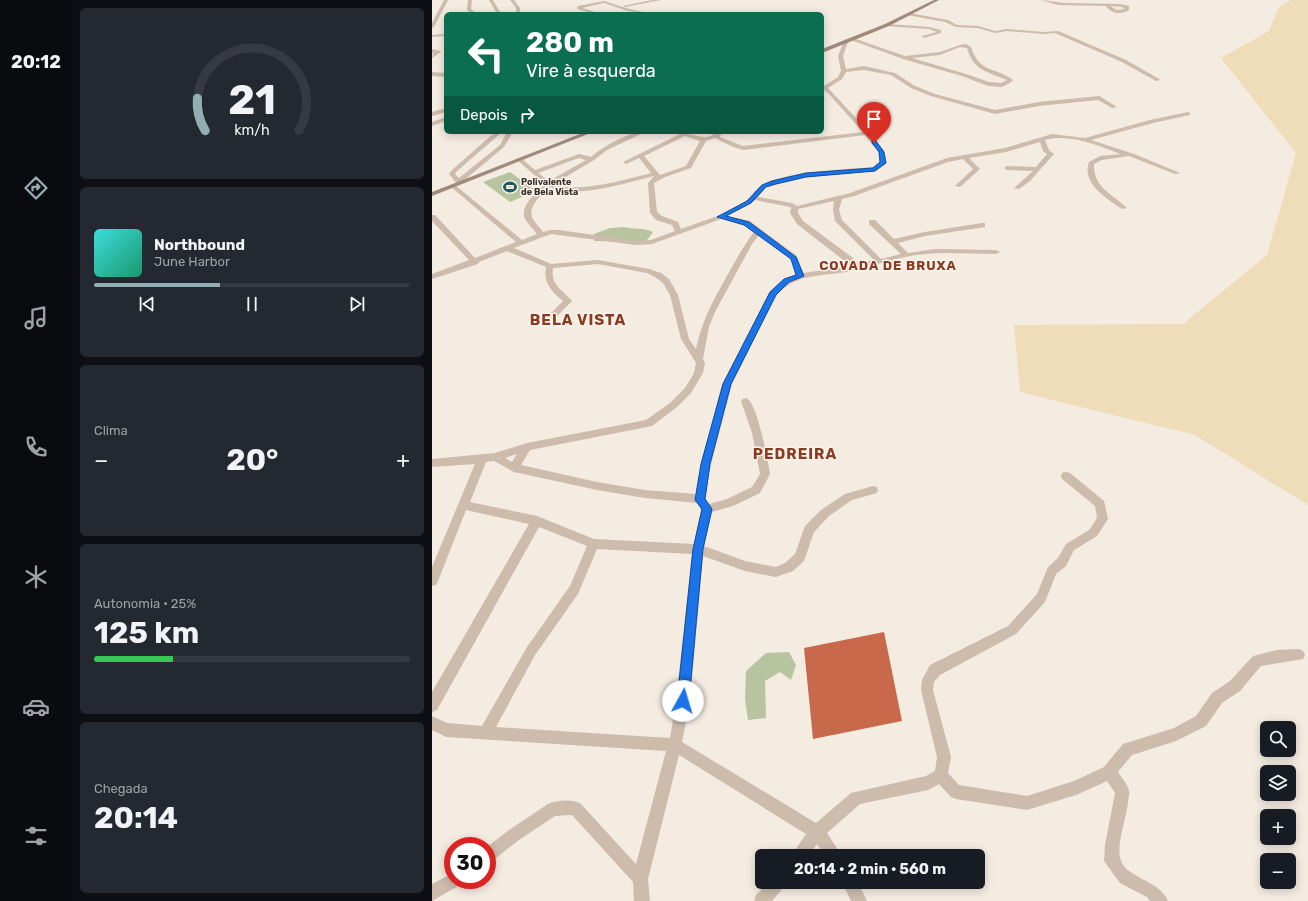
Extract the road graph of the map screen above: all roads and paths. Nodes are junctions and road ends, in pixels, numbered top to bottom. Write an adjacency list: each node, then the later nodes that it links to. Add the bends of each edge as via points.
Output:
1 (446, 0): 23 (street)
2 (470, 0): 15 (street, via 469,10)
3 (491, 0): 16 (street)
4 (512, 0): 14 (street)
5 (610, 0): 10 (street)
6 (659, 0): 13 (street)
7 (937, 0): 21 (main road)
8 (1043, 0): 11 (street)
9 (1093, 0): 11 (street)
10 (604, 2): 13 (street); 19 (street, via 578,9)
11 (1077, 4): 12 (street)
12 (1108, 5)
13 (617, 7): 20 (street)
14 (518, 8): 17 (street); 18 (street)
15 (472, 12)
16 (498, 12)
17 (518, 12)
18 (524, 12)
19 (591, 12)
20 (641, 12)
21 (909, 14): 22 (main road); 38 (street, via 946,21 956,26 995,32 1056,32 1124,61)
22 (887, 25): 26 (street, via 939,31 939,34); 27 (main road)
23 (432, 27)
24 (444, 35): 25 (street)
25 (432, 36)
26 (924, 37)
27 (853, 39): 28 (main road); 34 (street)
28 (846, 42): 29 (main road); 35 (street, via 841,53)
29 (824, 49)
30 (432, 51): 31 (street)
31 (438, 52): 32 (street); 33 (street)
32 (444, 53)
33 (432, 56)
34 (905, 58): 34 (street, via 941,53 966,46 969,47 977,65 1010,80 1002,84 988,84)
35 (844, 71): 39 (street, via 840,78); 40 (street, via 864,68 893,74 913,87 933,95 995,112 1039,104 1099,98)
36 (433, 75): 37 (street)
37 (444, 75)
38 (1158, 80)
39 (824, 90): 46 (street)
40 (1114, 107)
41 (444, 112): 42 (street)
42 (432, 114)
43 (1188, 114): 56 (street, via 1152,121)
44 (444, 120): 45 (street)
45 (432, 124)
46 (867, 133): 53 (street, via 743,148 734,146); 73 (street, via 882,152 883,163 875,169 806,175 774,182 759,190)
47 (497, 134): 68 (street, via 454,171 452,174)
48 (509, 134): 68 (street, via 502,146)
49 (585, 134): 60 (main road)
50 (638, 134): 61 (street, via 606,149)
51 (680, 134): 57 (street)
52 (685, 134): 55 (street)
53 (717, 134): 55 (street)
54 (1042, 139): 56 (street, via 1058,136); 59 (street, via 1006,150); 64 (street, via 1046,150 1051,154)
55 (704, 140): 67 (street, via 689,167)
56 (1085, 140): 58 (street)
57 (640, 155): 62 (street); 67 (street)
58 (1132, 155): 66 (street); 76 (street, via 1100,158 1090,163 1094,181 1104,194)
59 (964, 157): 70 (street, via 977,169); 74 (street, via 947,160)
60 (519, 159): 65 (street); 68 (main road)
61 (592, 159): 65 (street, via 579,156); 69 (street)
62 (626, 162)
63 (1007, 168): 64 (street)
64 (1038, 170): 71 (street)
65 (534, 172): 69 (street)
66 (1177, 173)
67 (657, 176): 69 (street, via 572,189); 81 (street, via 651,183 654,213 659,218 675,224)
68 (456, 184): 72 (main road); 84 (street)
69 (549, 184): 83 (street, via 528,209 528,218)
70 (958, 186)
71 (1017, 188)
72 (432, 194)
73 (754, 198): 75 (street, via 792,205); 78 (street)
74 (839, 198): 75 (street); 89 (street, via 835,213 839,221)
75 (795, 208): 92 (street, via 794,213 800,222)
76 (1124, 208)
77 (432, 217): 90 (street)
78 (720, 217): 81 (street); 82 (street, via 747,223)
79 (872, 222): 85 (street)
80 (982, 225): 85 (street)
81 (679, 232): 83 (street, via 644,243 559,232)
82 (758, 232): 93 (street, via 794,258); 96 (street, via 749,243 711,312)
83 (541, 234): 84 (street)
84 (520, 242): 86 (street)
85 (893, 242): 88 (street)
86 (506, 248): 90 (street); 91 (street)
87 (996, 252): 88 (street, via 925,252)
88 (907, 256): 89 (street)
89 (879, 261): 92 (street)
90 (474, 262): 94 (street)
91 (550, 266): 95 (street, via 547,275 551,285 568,301 559,313); 96 (street, via 598,262 649,271 658,275 666,281 674,295 685,339)
92 (856, 267): 93 (street)
93 (800, 276): 105 (street, via 786,281 773,294 727,384 706,464)
94 (432, 277)
95 (536, 322)
96 (698, 360): 98 (street, via 701,363 700,373 695,382 649,423)
97 (746, 401): 107 (street, via 757,433 765,474 756,490 729,503)
98 (527, 447): 99 (street); 102 (street)
99 (495, 457): 100 (street); 102 (street)
100 (482, 459): 101 (street); 106 (street)
101 (432, 463)
102 (514, 468): 105 (street, via 631,492)
103 (1066, 476): 118 (street, via 1100,504 1102,519 1093,533 1070,547 1062,562 1052,571 1041,598 1012,630 941,666 928,680 927,690 944,757)
104 (873, 490): 110 (street, via 849,497 825,513 809,529 800,557 789,567 776,572 745,566)
105 (700, 500): 107 (street)
106 (462, 504): 108 (street); 111 (street)
107 (707, 509): 110 (street)
108 (536, 521): 109 (street); 113 (street)
109 (594, 544): 110 (street); 115 (street, via 574,590 531,651)
110 (698, 549): 116 (street, via 683,701)
111 (432, 581)
112 (1299, 655): 117 (street, via 1257,660 1235,686 1217,698 1201,721 1176,734 1128,749)
113 (432, 705)
114 (432, 723): 115 (street, via 446,730)
115 (486, 732): 116 (street)
116 (675, 745): 119 (street); 123 (street)
117 (1109, 772): 118 (street, via 1076,788 1027,803 956,792); 131 (street, via 1122,791 1112,845 1112,861 1125,878 1152,892)
118 (942, 775): 119 (street, via 928,783 856,798)
119 (817, 832): 121 (street); 122 (street)
120 (496, 849): 123 (street, via 553,809 575,808)
121 (804, 849)
122 (829, 849)
123 (640, 879): 128 (street)
124 (444, 886): 127 (street)
125 (773, 889): 129 (street)
126 (853, 889): 130 (street)
127 (432, 893)
128 (642, 901)
129 (762, 901)
130 (859, 901)
131 (1160, 901)

